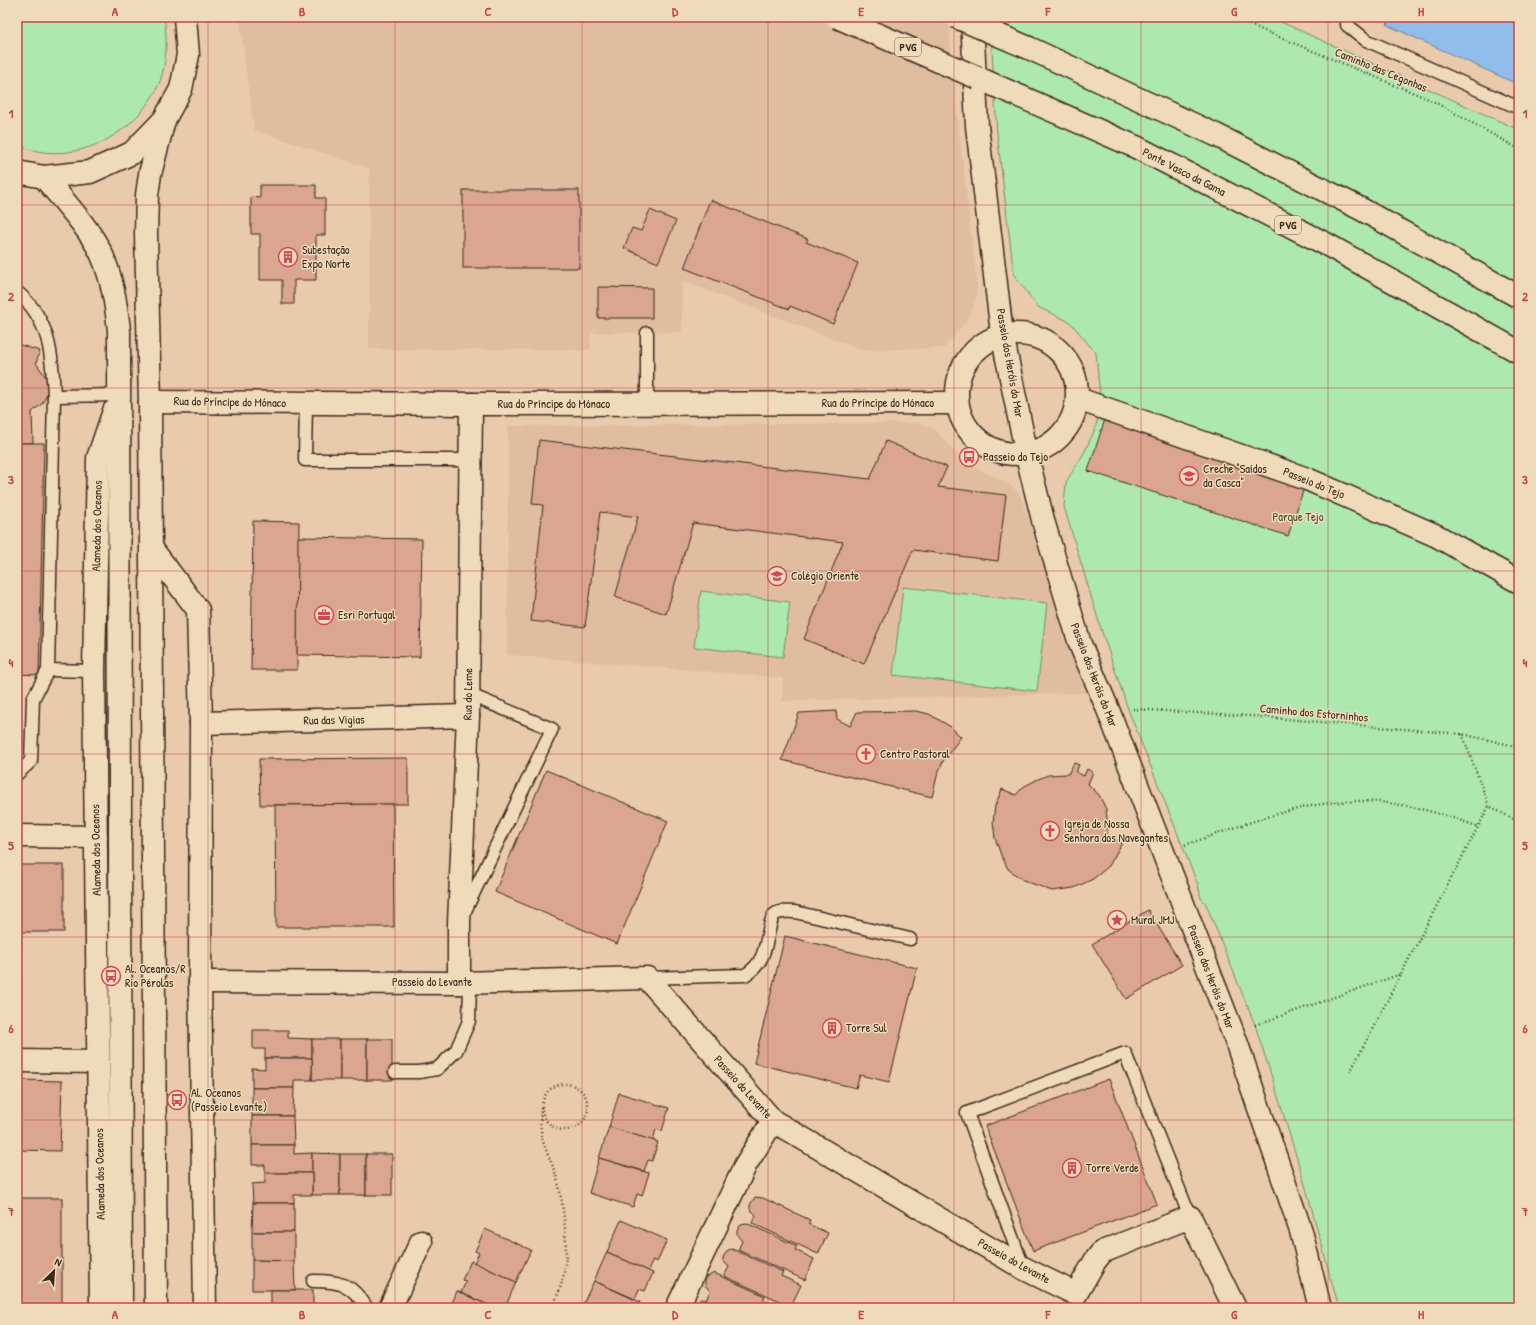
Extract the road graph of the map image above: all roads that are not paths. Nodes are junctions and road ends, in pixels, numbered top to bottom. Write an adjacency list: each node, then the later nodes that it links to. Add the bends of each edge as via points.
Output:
1 (837, 17): 14 (main road, Ponte Vasco da Gama / PVG, bridge, via 1136,148 1326,244)
2 (956, 17): 11 (main road, bridge, via 1070,66 1216,135 1361,209)
3 (972, 17): 13 (main road, Passeio dos Heróis do Mar, via 977,126)
4 (1347, 17): 6 (lane, via 1347,25 1366,40)
5 (186, 18): 7 (main road, via 188,55 181,89)
6 (1519, 108)
7 (164, 120): 9 (main road, via 132,153 90,172); 18 (main road, via 147,195)
8 (17, 172): 9 (main road)
9 (44, 177): 15 (main road, Alameda dos Oceanos, via 93,239 109,274 119,330)
10 (17, 292): 16 (lane, via 29,302 46,330 52,361)
11 (1519, 297)
12 (647, 333): 22 (lane)
13 (1002, 334): 17 (main road, via 1040,337 1053,345 1073,369); 20 (main road, via 979,346 968,358 959,379); 23 (main road, Passeio dos Heróis do Mar)
14 (1519, 352)
15 (120, 395): 16 (lane); 28 (main road, Alameda dos Oceanos, via 98,458); 50 (main road, Alameda dos Oceanos)
16 (54, 396): 27 (lane)
17 (1078, 399): 23 (main road, via 1068,427 1058,439); 26 (main road, Passeio do Tejo, via 1307,479 1437,536)
18 (150, 402): 19 (main road, Rua do Príncipe do Mónaco); 25 (main road)
19 (306, 403): 21 (main road, Rua do Príncipe do Mónaco); 24 (lane, via 305,460)
20 (957, 403): 22 (main road, Rua do Príncipe do Mónaco); 23 (main road, via 968,429 978,440 1003,453)
21 (471, 404): 22 (main road, Rua do Príncipe do Mónaco); 24 (main road, Rua do Leme)
22 (647, 404)
23 (1027, 456): 57 (main road, Passeio dos Heróis do Mar, via 1044,524 1080,644 1107,707 1236,1040 1301,1231)
24 (471, 460): 29 (main road, Rua do Leme)
25 (152, 549): 31 (main road, via 198,610); 51 (main road)
26 (1519, 582)
27 (48, 670): 28 (lane); 32 (lane, via 33,700 31,761)
28 (94, 671): 34 (main road, Alameda dos Oceanos)
29 (468, 694): 30 (main road, Rua do Leme); 35 (lane, via 552,729)
30 (468, 716): 31 (main road, Rua das Vigias); 35 (main road, Rua do Leme)
31 (200, 723): 38 (main road)
32 (17, 774)
33 (17, 836): 34 (main road)
34 (96, 837): 41 (main road, Alameda dos Oceanos)
35 (459, 923): 39 (main road, Rua do Leme)
36 (910, 939): 37 (lane, via 795,912 783,912 774,916 770,924 762,960 754,970 745,975)
37 (647, 978): 39 (main road, Passeio do Levante); 43 (main road, Passeio do Levante)
38 (200, 982): 39 (main road, Passeio do Levante); 52 (main road)
39 (464, 983): 42 (lane, via 469,1021 456,1051 437,1069)
40 (17, 1061): 41 (main road)
41 (98, 1062): 49 (main road, Alameda dos Oceanos)
42 (395, 1072)
43 (773, 1121): 46 (main road, Passeio do Levante); 55 (main road, via 746,1164)
44 (1190, 1217): 46 (lane, via 1125,1054 967,1113); 48 (main road, Passeio do Levante, via 1102,1252 1094,1261); 56 (main road)
45 (421, 1242): 54 (main road)
46 (1023, 1268): 48 (main road, Passeio do Levante)
47 (313, 1281): 53 (lane, via 346,1284 358,1293)
48 (1072, 1301)
49 (102, 1308)
50 (121, 1308)
51 (156, 1308)
52 (205, 1308)
53 (367, 1308)
54 (390, 1308)
55 (677, 1308)
56 (1235, 1308)
57 (1320, 1308)

